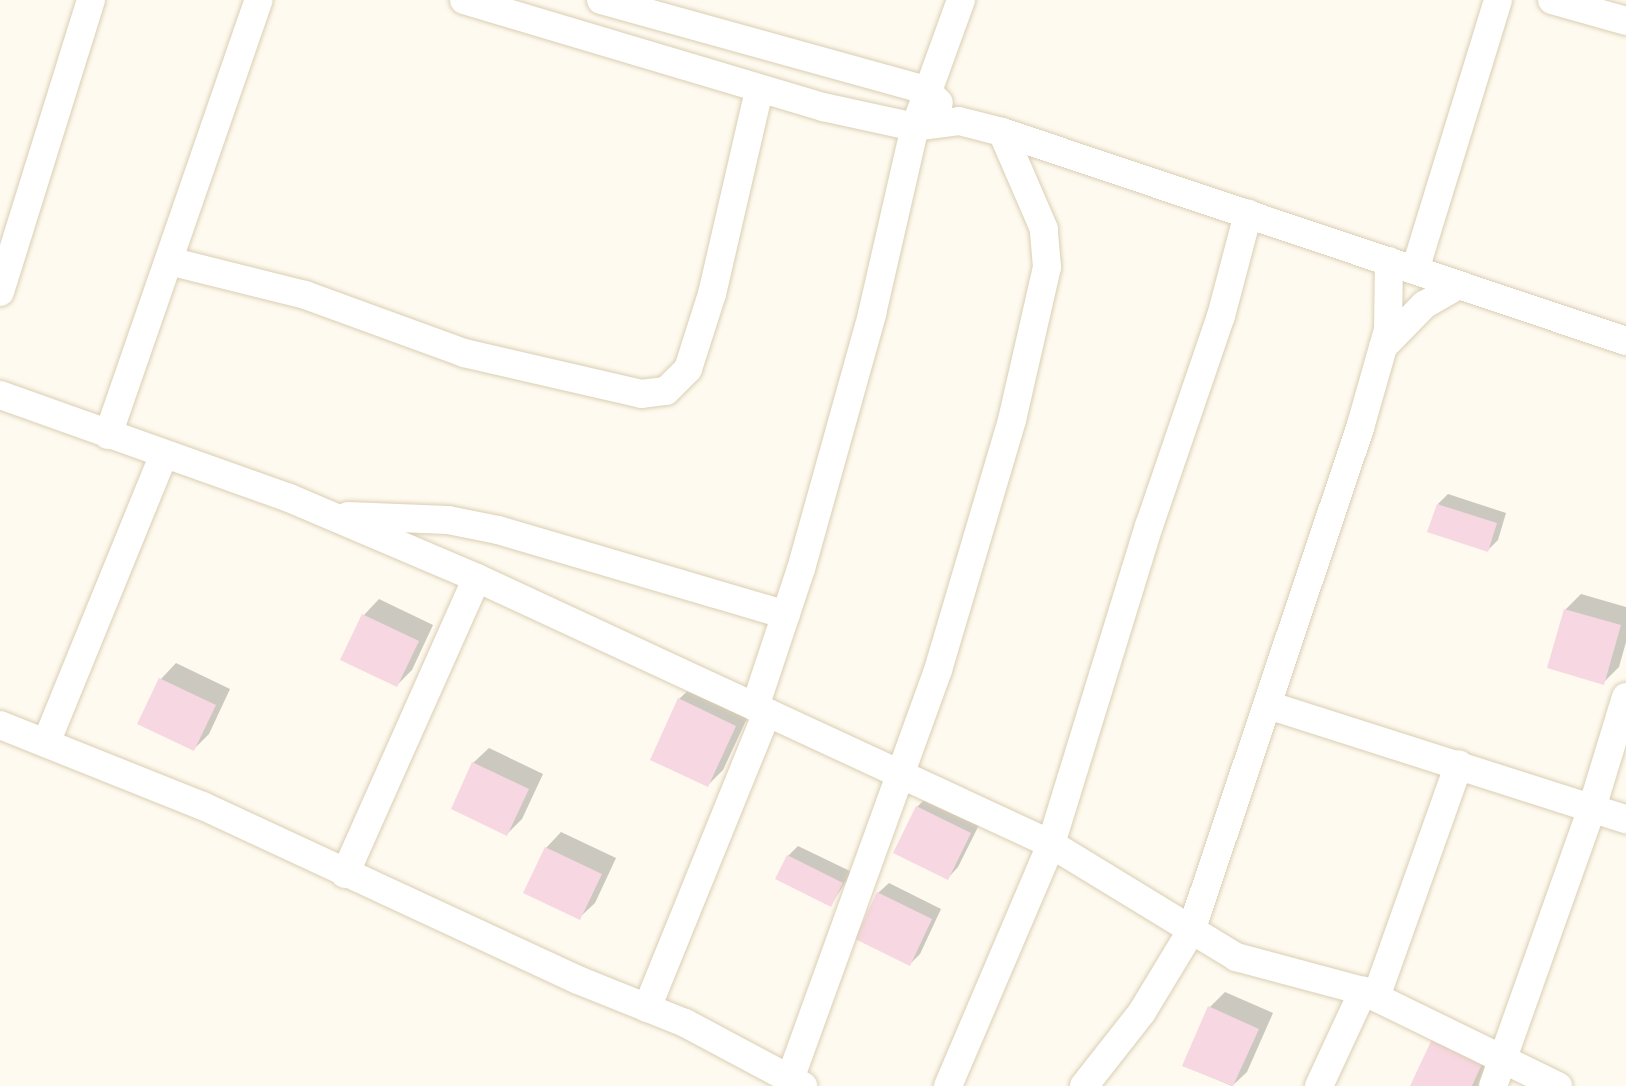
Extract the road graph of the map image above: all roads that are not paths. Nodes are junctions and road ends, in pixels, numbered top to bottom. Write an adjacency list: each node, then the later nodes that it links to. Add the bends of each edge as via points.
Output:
1 (92, 0): 18 (street)
2 (260, 0): 15 (street)
3 (464, 0): 9 (street)
4 (601, 0): 10 (street)
5 (961, 0): 10 (street)
6 (1498, 0): 16 (street)
7 (1552, 0): 8 (street)
8 (1626, 21)
9 (759, 90): 12 (street); 15 (street, via 712,294 688,369 666,391 641,394 464,353 305,295)
10 (926, 90): 11 (street); 12 (street)
11 (959, 121): 12 (street); 13 (street)
12 (915, 127): 26 (street, via 872,314)
13 (1002, 132): 14 (street); 33 (street, via 1044,229 1047,267 1009,433 937,670)
14 (1248, 214): 16 (street); 36 (street, via 1221,316)
15 (169, 261): 22 (street)
16 (1402, 266): 17 (street); 20 (street)
17 (1458, 285): 19 (street); 20 (street, via 1424,305)
18 (0, 292)
19 (1626, 341)
20 (1383, 347): 28 (street)
21 (0, 395): 22 (street)
22 (108, 435): 23 (street)
23 (164, 454): 24 (street); 31 (street)
24 (331, 516): 25 (street); 26 (street, via 448,520 498,530)
25 (477, 578): 29 (street); 37 (street)
26 (786, 615): 29 (street)
27 (1626, 696): 34 (street)
28 (1268, 705): 32 (street); 38 (street)
29 (761, 709): 33 (street); 40 (street)
30 (0, 726): 31 (street)
31 (46, 743): 37 (street, via 203,806)
32 (1459, 764): 34 (street); 39 (street)
33 (898, 773): 36 (street); 42 (street)
34 (1592, 808): 35 (street); 41 (street)
35 (1626, 819)
36 (1051, 844): 38 (street); 43 (street)
37 (345, 874): 40 (street)
38 (1191, 931): 39 (street, via 1236,957); 44 (street, via 1142,1012)
39 (1369, 994): 41 (street); 45 (street)
40 (647, 1008): 42 (street)
41 (1505, 1059): 46 (street); 47 (street)
42 (796, 1082)
43 (948, 1086)
44 (1084, 1086)
45 (1319, 1086)
46 (1493, 1086)
47 (1558, 1086)

